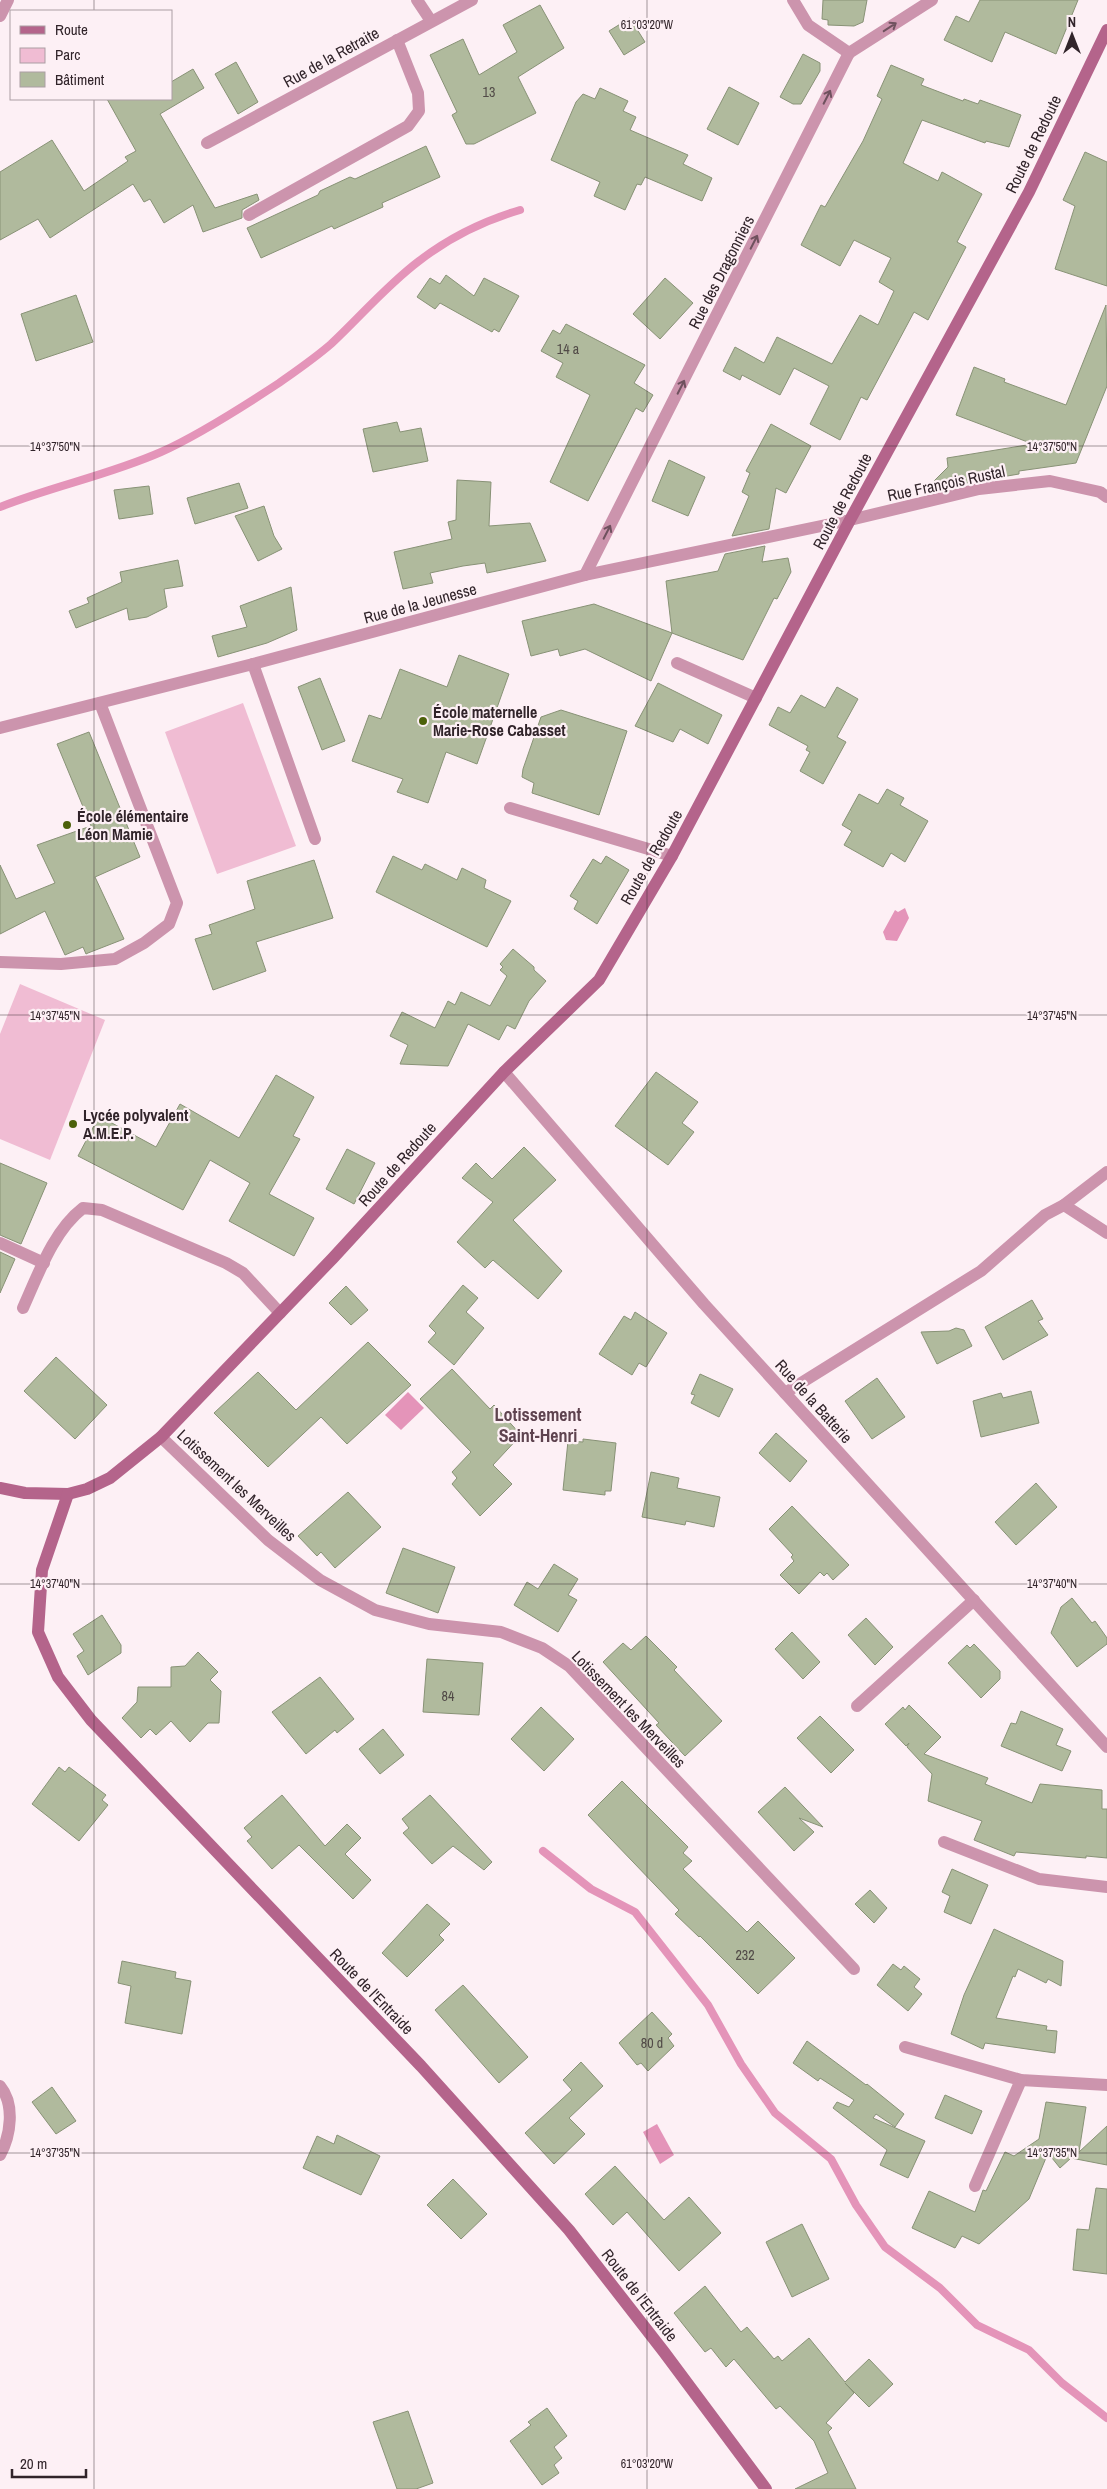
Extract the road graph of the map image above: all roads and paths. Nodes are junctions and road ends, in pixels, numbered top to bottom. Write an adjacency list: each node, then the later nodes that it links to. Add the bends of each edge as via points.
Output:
1 (8, 0): 6 (street)
2 (417, 0): 7 (street)
3 (472, 0): 7 (street, Rue de la Retraite)
4 (793, 0): 10 (street, via 808,25)
5 (932, 0): 10 (street, one-way to 5)
6 (0, 16)
7 (431, 21): 9 (street, Rue de la Retraite)
8 (1107, 30): 14 (main road, Route de Redoute, via 1028,192)
9 (397, 40): 11 (street, Rue de la Retraite); 12 (street, via 418,93 419,111 408,126)
10 (849, 54): 15 (street, Rue des Dragonniers, one-way to 10)
11 (207, 143)
12 (248, 215)
13 (1107, 497): 14 (street, Rue François Rustal, via 1100,492 1050,481 979,489)
14 (850, 520): 15 (street, Rue de la Jeunesse); 18 (main road, Route de Redoute)
15 (586, 575): 17 (street, Rue de la Jeunesse)
16 (677, 662): 18 (street)
17 (253, 664): 19 (street, Rue de la Jeunesse); 22 (street)
18 (756, 698): 23 (main road, Route de Redoute)
19 (100, 703): 20 (street, Rue de la Jeunesse); 24 (street, via 177,903 169,924 144,943 114,959 62,964)
20 (0, 728)
21 (510, 808): 23 (street)
22 (315, 839)
23 (672, 856): 25 (main road, Route de Redoute, via 599,980)
24 (0, 962)
25 (504, 1072): 32 (main road, Route de Redoute); 33 (street, Rue de la Batterie)
26 (1107, 1172): 27 (street)
27 (1064, 1205): 28 (street); 33 (street, via 1045,1215 981,1271)
28 (1107, 1233)
29 (0, 1243): 30 (street)
30 (44, 1263): 31 (street); 32 (street, via 71,1218 83,1208 102,1210 226,1262 243,1273)
31 (23, 1308)
32 (280, 1313): 34 (main road, Route de Redoute)
33 (785, 1393): 37 (street, Rue de la Batterie)
34 (161, 1437): 36 (main road, Route de Redoute, via 110,1478); 42 (street, Lotissement les Merveilles, via 268,1540 320,1580 375,1610 429,1624 501,1632 542,1648 569,1666)
35 (0, 1488): 36 (main road, Route de Redoute, via 25,1493)
36 (68, 1494): 49 (main road, Route de l'Entraide, via 42,1570 38,1632 58,1677 91,1720 421,2066 569,2230)
37 (974, 1600): 38 (street); 39 (street, Rue de la Batterie)
38 (858, 1706)
39 (1107, 1747)
40 (944, 1842): 41 (street, via 1038,1879)
41 (1107, 1887)
42 (854, 1969)
43 (904, 2047): 44 (street)
44 (1021, 2080): 45 (street); 48 (street)
45 (1107, 2085)
46 (0, 2086): 47 (street, via 10,2107 7,2143)
47 (0, 2155)
48 (975, 2186)
49 (766, 2489)

